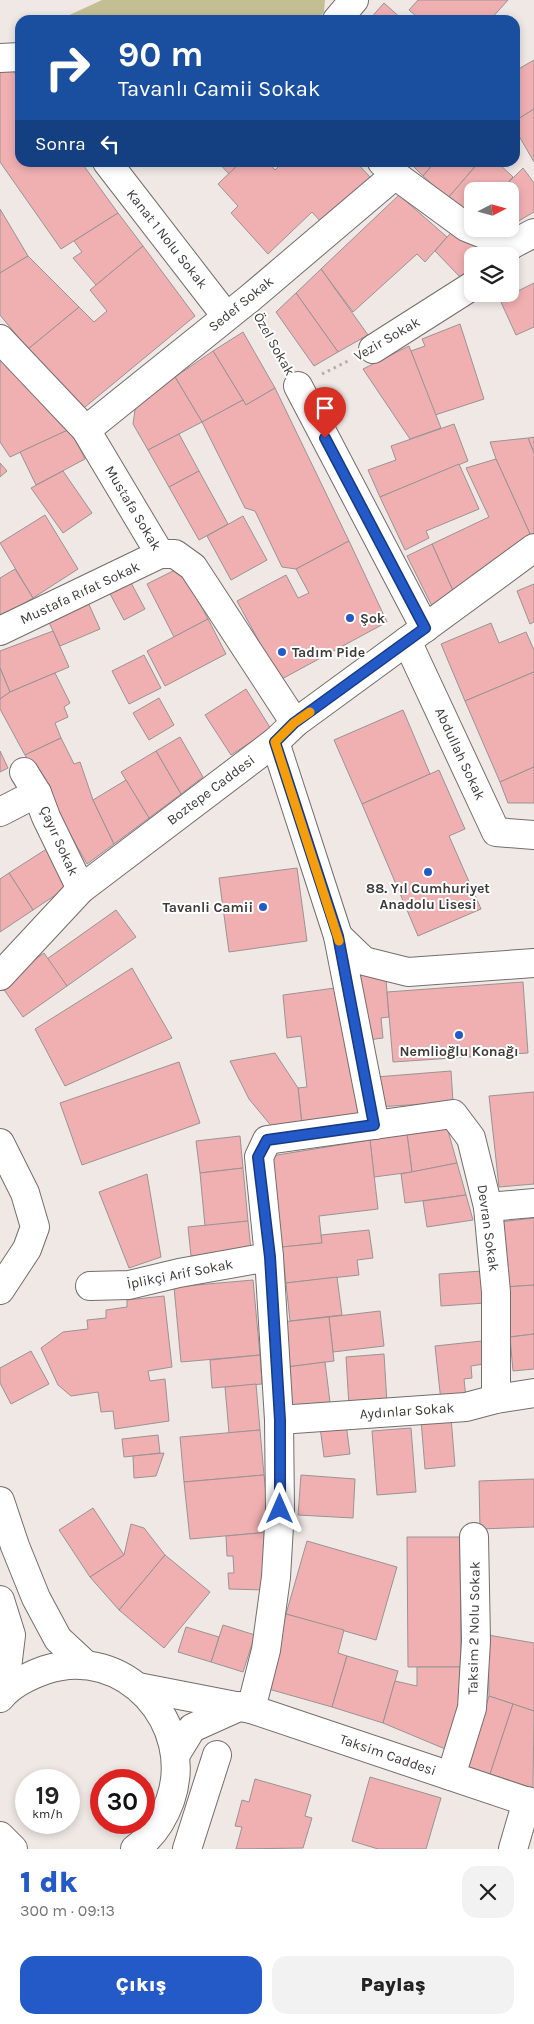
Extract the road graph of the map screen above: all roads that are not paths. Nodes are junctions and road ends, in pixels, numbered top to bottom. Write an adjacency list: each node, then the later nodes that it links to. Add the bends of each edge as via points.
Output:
1 (354, 0): 2 (street)
2 (341, 15)
3 (15, 57): 4 (street)
4 (0, 58)
5 (111, 167): 9 (street, Kanat 1 Nolu Sokak)
6 (388, 169): 7 (street, via 466,227); 9 (street, Sedef Sokak, via 250,299)
7 (515, 245)
8 (464, 291): 11 (street, Vezir Sokak)
9 (226, 316): 13 (street, Sedef Sokak)
10 (0, 339): 13 (street, Mustafa Sokak)
11 (373, 349)
12 (298, 386): 17 (street, Özel Sokak)
13 (86, 430): 15 (street, Mustafa Sokak)
14 (534, 548): 17 (street, Boztepe Caddesi)
15 (160, 554): 16 (street, Mustafa Rıfat Sokak); 18 (street, Mustafa Sokak, via 175,554 193,567)
16 (0, 631)
17 (416, 634): 18 (street, Boztepe Caddesi); 21 (street, Abdullah Sokak, via 496,832)
18 (294, 723): 19 (street, Boztepe Caddesi)
19 (275, 742): 22 (street, Boztepe Caddesi); 23 (street)
20 (0, 812): 22 (street, Çayır Sokak, via 31,782)
21 (534, 835)
22 (81, 889): 25 (street, Boztepe Caddesi)
23 (338, 936): 24 (street, via 364,961 408,972); 26 (street)
24 (534, 963)
25 (0, 976)
26 (374, 1125): 29 (street, Devran Sokak, via 453,1114 471,1138); 30 (street, via 267,1140 258,1157)
27 (0, 1143): 31 (street, via 25,1193 34,1227 27,1248)
28 (534, 1203): 29 (street)
29 (488, 1207): 34 (street, Devran Sokak, via 496,1292)
30 (270, 1257): 32 (street, İplikçi Arif Sokak, via 129,1285); 35 (street)
31 (5, 1277)
32 (90, 1286)
33 (534, 1393): 34 (street, Aydınlar Sokak)
34 (496, 1399): 35 (street, Aydınlar Sokak, via 466,1407)
35 (280, 1420): 42 (street, via 276,1577 266,1650)
36 (0, 1501): 39 (street, via 36,1598 58,1639)
37 (474, 1537): 45 (street, Taksim 2 Nolu Sokak, via 476,1641 472,1708)
38 (0, 1600): 41 (street, via 11,1635)
39 (86, 1666): 40 (street, via 114,1673); 41 (street, via 56,1666 28,1676)
40 (138, 1687): 42 (street, Taksim Caddesi); 43 (street, via 156,1706 169,1729)
41 (2, 1696)
42 (246, 1707): 43 (street, via 192,1728); 45 (street, Taksim Caddesi)
43 (176, 1754): 49 (street, via 175,1786 164,1816 145,1842)
44 (217, 1755): 50 (street)
45 (451, 1776): 46 (street, Taksim Caddesi)
46 (531, 1803): 51 (street)
47 (0, 1836): 48 (street)
48 (13, 1849)
49 (135, 1849)
50 (186, 1849)
51 (513, 1849)

